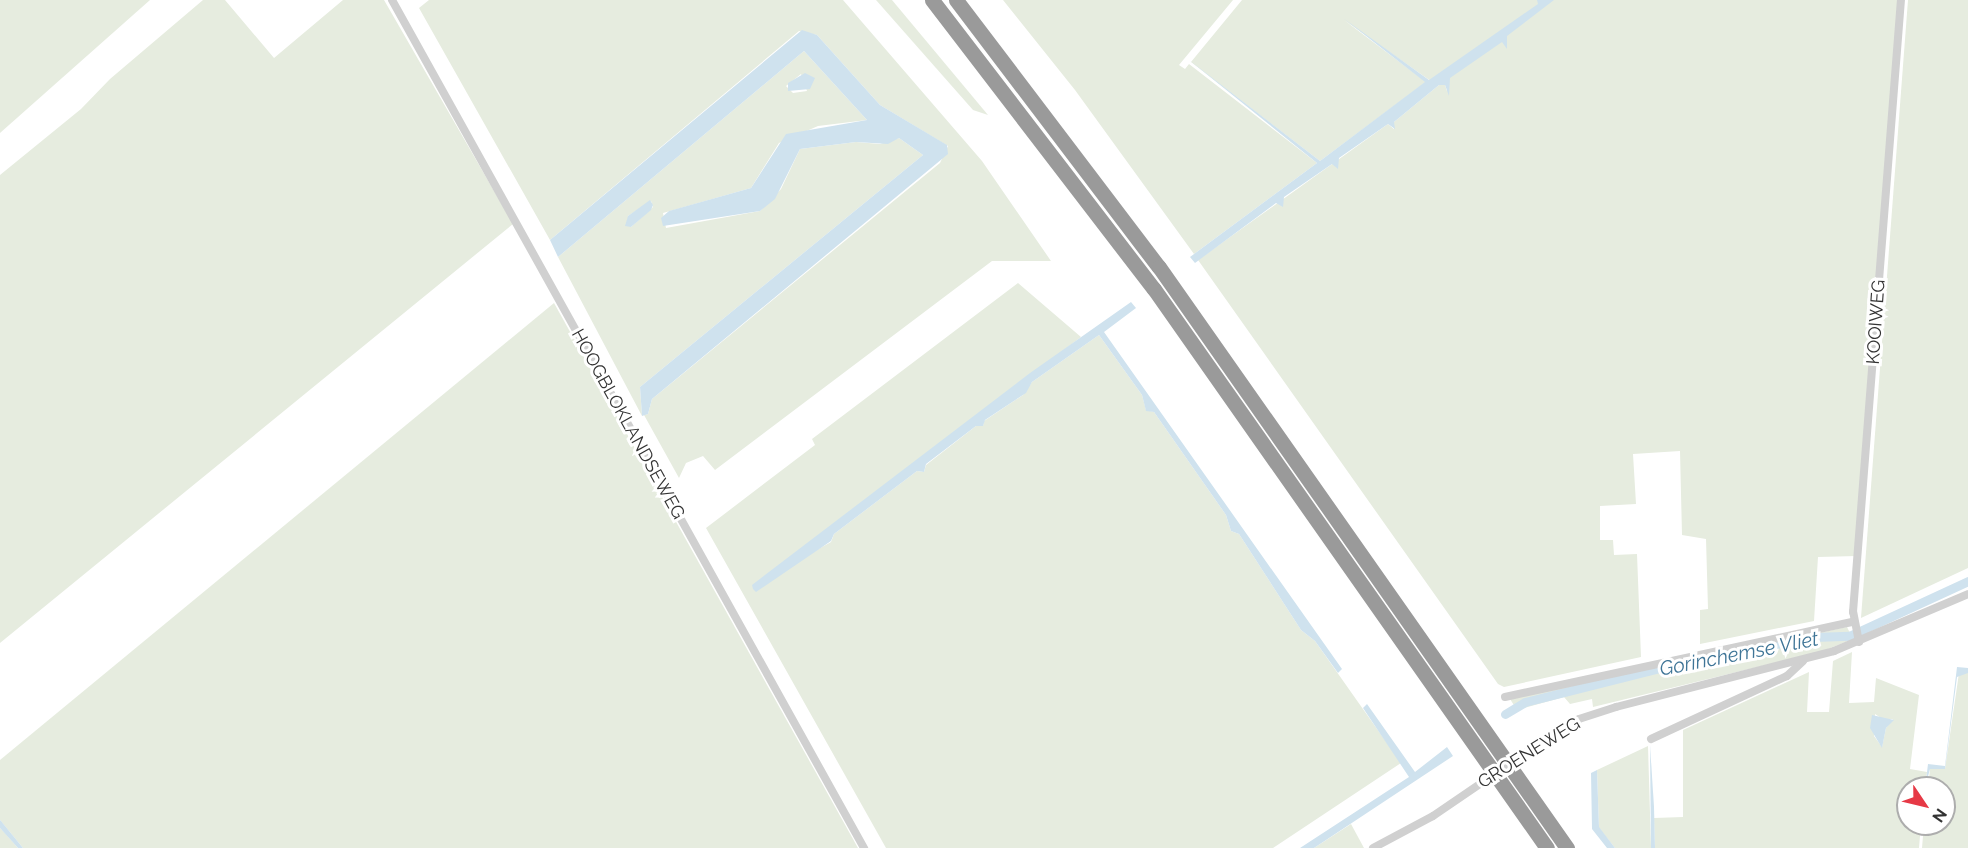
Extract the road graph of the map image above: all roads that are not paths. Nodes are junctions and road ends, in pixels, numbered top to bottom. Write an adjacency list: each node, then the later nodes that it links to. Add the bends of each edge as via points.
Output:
1 (392, 0): 10 (street, HOOGBLOKLANDSEWEG)
2 (932, 0): 12 (highway, via 1154,289)
3 (956, 0): 13 (highway, via 1168,279)
4 (1901, 0): 6 (street, KOOIWEG)
5 (1968, 594): 6 (street, GROENEWEG)
6 (1856, 633): 7 (street, GROENEWEG); 8 (street, GROENEWEG)
7 (1803, 661): 9 (street, GROENEWEG, via 1787,676); 11 (street, GROENEWEG, bridge, via 1579,719 1433,816)
8 (1505, 697)
9 (1651, 739)
10 (864, 848)
11 (1373, 848)
12 (1546, 848)
13 (1567, 848)

